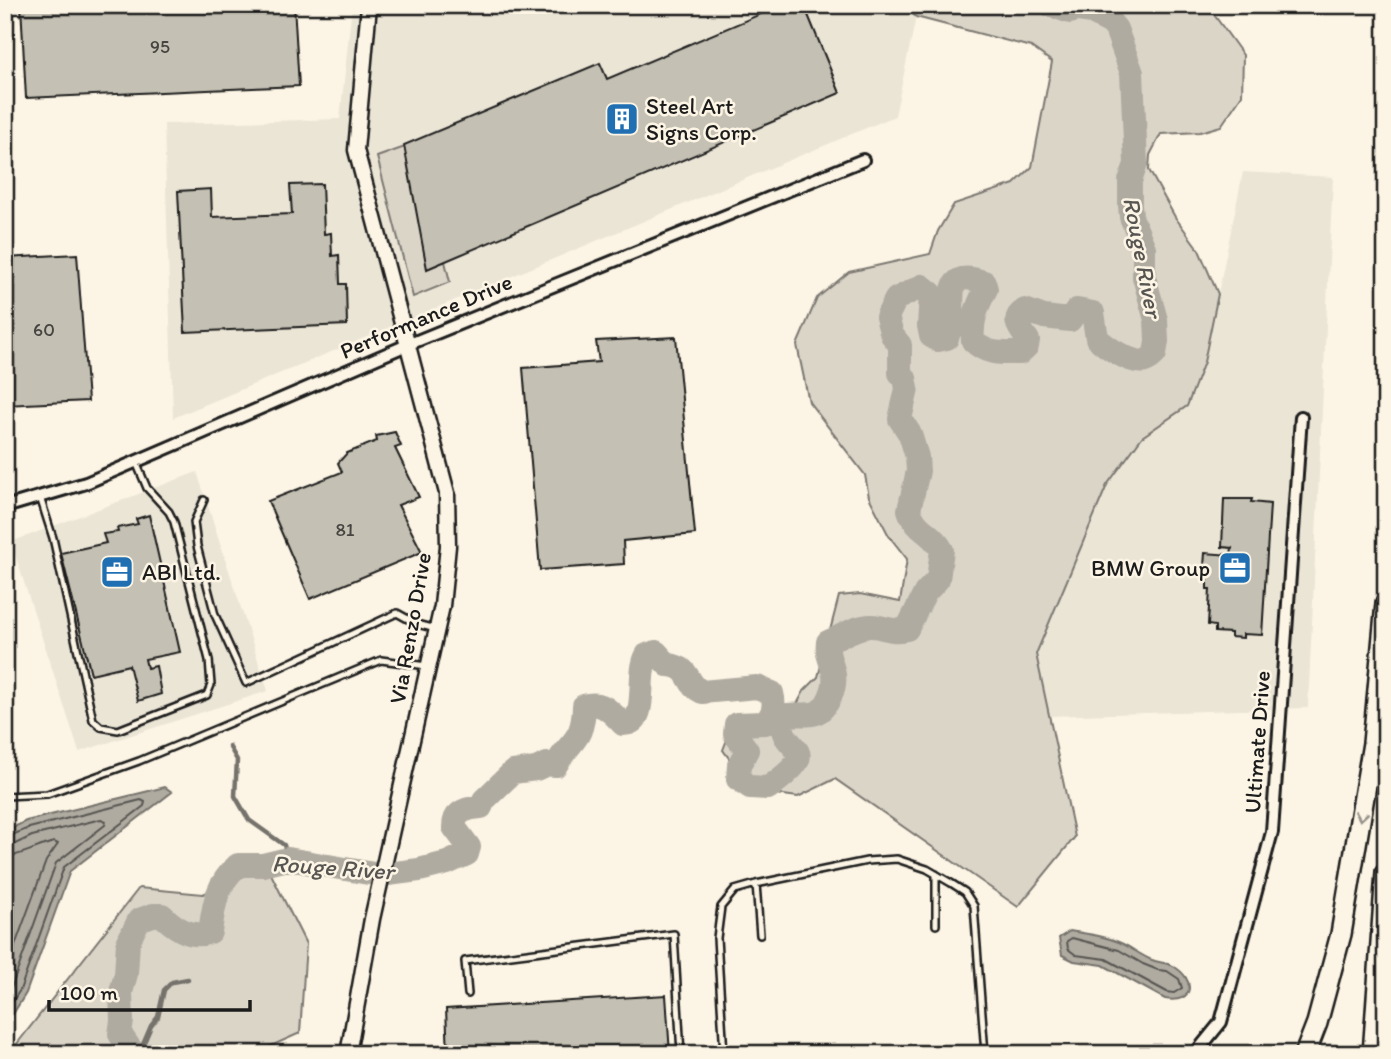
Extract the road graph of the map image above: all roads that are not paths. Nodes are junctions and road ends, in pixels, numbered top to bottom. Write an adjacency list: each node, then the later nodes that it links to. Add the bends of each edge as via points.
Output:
1 (369, 5): 3 (street, Via Renzo Drive, via 356,150)
2 (863, 160): 3 (street, Performance Drive)
3 (407, 345): 5 (street, Performance Drive); 10 (street, Via Renzo Drive, via 447,494 448,546)
4 (1301, 418): 23 (street, Ultimate Drive, via 1272,832 1221,1022)
5 (136, 462): 6 (street, Performance Drive); 6 (lane, via 147,488 174,522 209,660 211,685 207,695 118,730 107,730 93,720)
6 (40, 497): 8 (street, Performance Drive)
7 (204, 500): 10 (lane, via 194,522 197,546 215,615 246,682 397,613)
8 (5, 507)
9 (1386, 603): 24 (highway, one-way to 24, via 1373,743 1341,934)
10 (436, 629): 11 (street, Via Renzo Drive)
11 (428, 666): 12 (lane, via 382,660 139,761 47,794); 19 (street, Via Renzo Drive, via 372,919)
12 (5, 796)
13 (1386, 872): 25 (highway)
14 (936, 874): 15 (lane, via 897,859); 16 (lane); 22 (lane, via 965,892 974,906)
15 (755, 884): 17 (lane); 21 (lane, via 735,890 719,916)
16 (936, 925)
17 (760, 935)
18 (468, 994): 20 (lane, via 465,961 674,934)
19 (348, 1054)
20 (681, 1054)
21 (724, 1054)
22 (985, 1054)
23 (1195, 1054)
24 (1305, 1054)
25 (1373, 1054)

